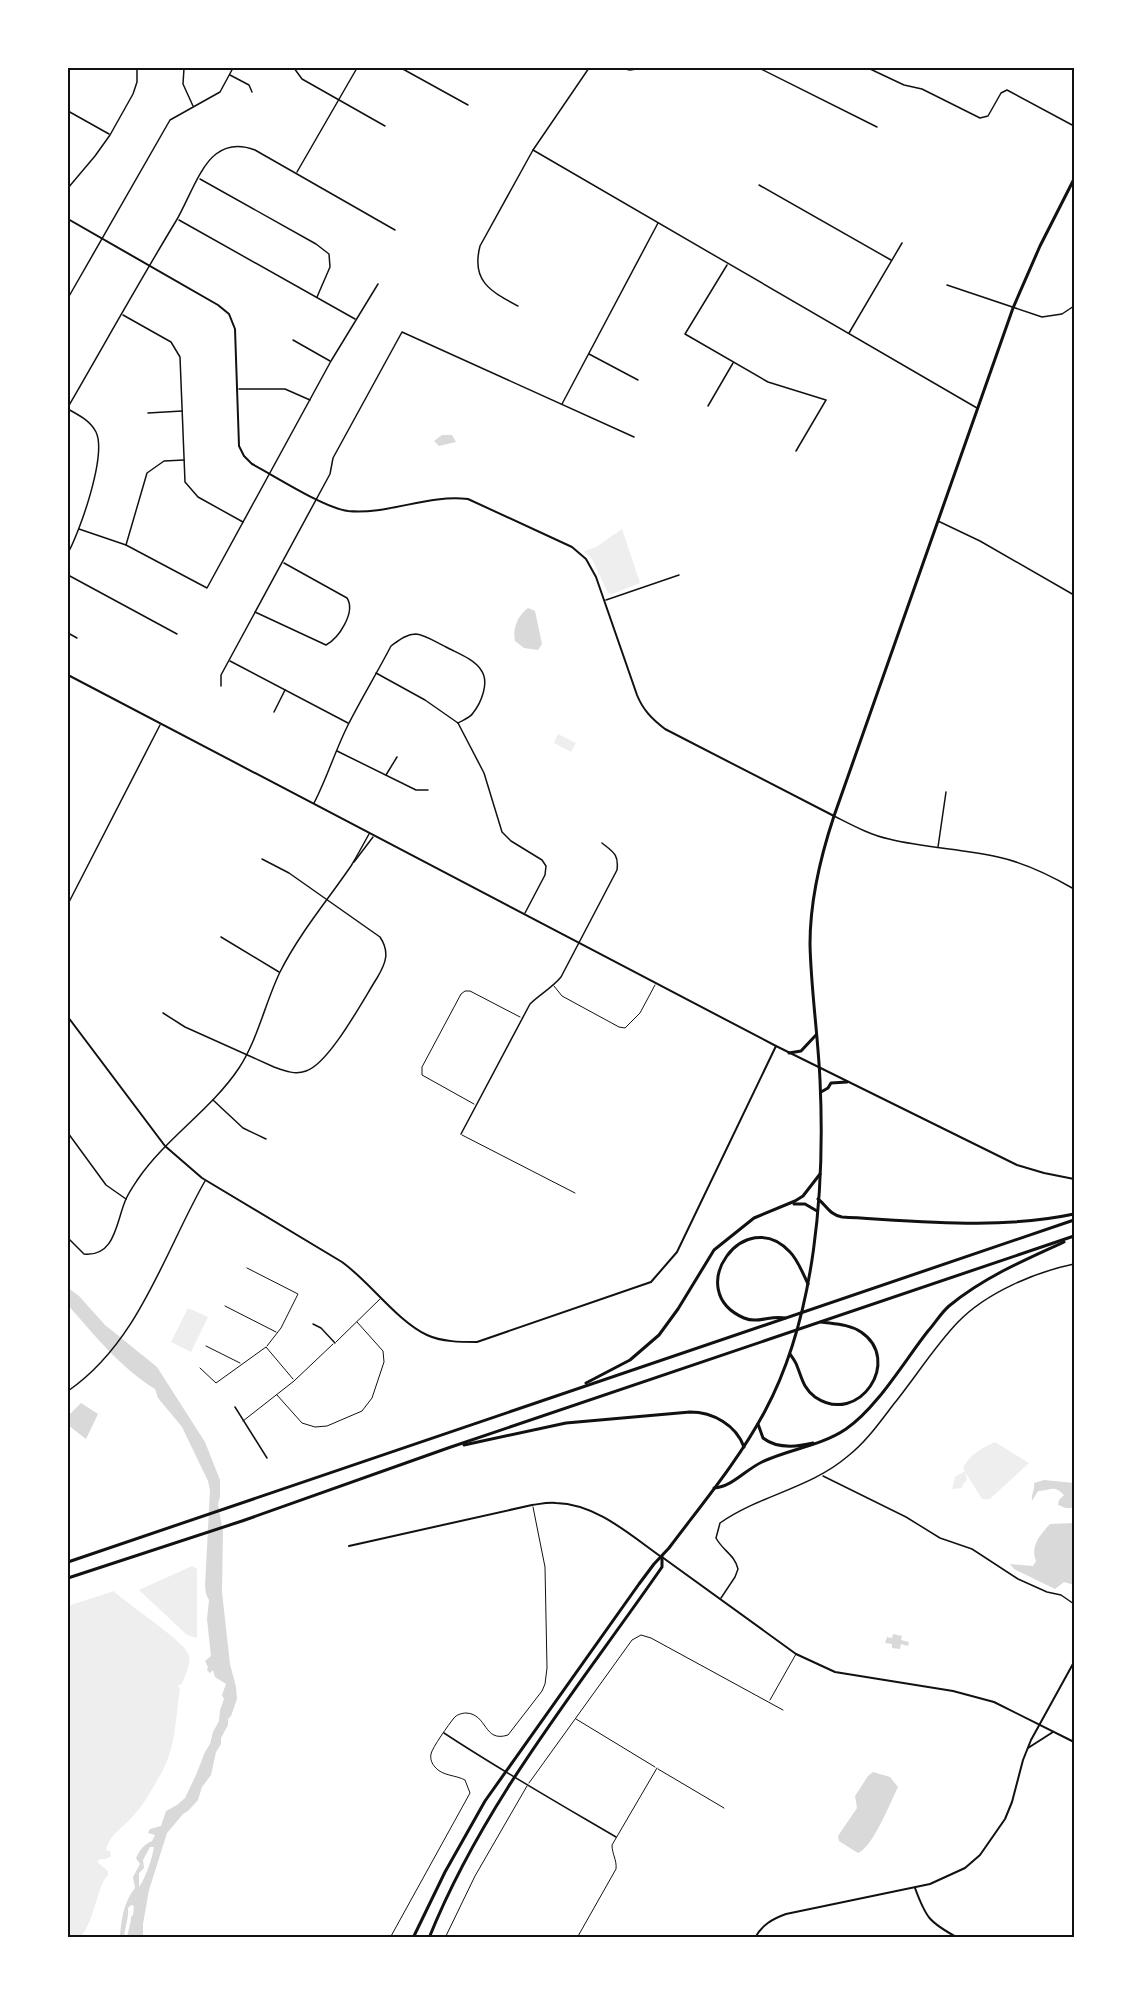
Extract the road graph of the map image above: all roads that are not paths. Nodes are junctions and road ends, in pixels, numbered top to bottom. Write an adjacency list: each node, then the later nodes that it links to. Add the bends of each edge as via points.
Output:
1 (137, 68): 21 (street, via 133,94)
2 (184, 68): 16 (street, via 183,84)
3 (233, 68): 12 (street)
4 (294, 68): 14 (street, via 302,79)
5 (357, 68): 14 (street)
6 (401, 68): 15 (street)
7 (589, 68): 22 (street)
8 (620, 68): 9 (street)
9 (643, 68)
10 (759, 68): 20 (street)
11 (868, 68): 19 (street, via 904,85 922,88 980,118 988,116 1001,93 1007,90)
12 (229, 74): 13 (street, via 249,85); 16 (street, via 220,92)
13 (252, 92)
14 (339, 100): 18 (street); 23 (street)
15 (468, 105)
16 (193, 107): 32 (street, via 170,120)
17 (68, 111): 21 (street)
18 (385, 126)
19 (1074, 126)
20 (877, 127)
21 (110, 135): 27 (street)
22 (533, 150): 30 (street); 41 (street, via 476,260 487,286)
23 (297, 173): 24 (street, via 241,145 215,154); 31 (street)
24 (199, 178): 29 (street); 40 (street, via 329,254 330,267)
25 (1074, 179): 43 (main road)
26 (759, 184): 34 (street)
27 (68, 188)
28 (68, 219): 32 (street)
29 (177, 219): 36 (street); 40 (street)
30 (658, 222): 35 (street); 48 (street)
31 (395, 230)
32 (102, 239): 36 (street); 39 (street)
33 (902, 243): 34 (street)
34 (891, 260): 46 (street)
35 (727, 264): 46 (street); 50 (street, via 685,334)
36 (149, 265): 44 (street); 52 (street, via 229,314 235,329)
37 (378, 284): 45 (street)
38 (946, 285): 43 (street)
39 (68, 298)
40 (316, 298): 45 (street)
41 (518, 306)
42 (1074, 306): 43 (street, via 1062,314 1042,316)
43 (1013, 308): 57 (main road)
44 (122, 315): 56 (street); 58 (street, via 171,342 180,357)
45 (355, 320): 49 (street)
46 (849, 334): 57 (street)
47 (293, 340): 49 (street)
48 (588, 353): 51 (street); 54 (street)
49 (331, 362): 53 (street)
50 (733, 362): 55 (street); 61 (street, via 768,382 826,400)
51 (638, 380)
52 (239, 389): 53 (street, via 285,389); 63 (street, via 239,446 252,464)
53 (311, 400): 63 (street)
54 (562, 404): 60 (street); 64 (street, via 402,332 333,458 330,474)
55 (708, 406)
56 (68, 408): 67 (street, via 88,422 100,449)
57 (978, 408): 65 (main road)
58 (183, 411): 59 (street); 62 (street)
59 (148, 413)
60 (634, 437)
61 (796, 451)
62 (185, 460): 66 (street, via 185,482 198,497); 68 (street, via 164,461 147,473)
63 (270, 473): 64 (street); 66 (street)
64 (317, 499): 70 (street); 74 (street, via 346,511 451,497 468,499 572,546 586,559)
65 (938, 521): 73 (street); 94 (main road)
66 (243, 522): 68 (street, via 207,588)
67 (79, 529): 68 (street); 69 (street)
68 (126, 545)
69 (68, 554)
70 (283, 563): 75 (street); 75 (street, via 347,598 351,606 333,642 327,645)
71 (68, 575): 77 (street)
72 (679, 575): 74 (street)
73 (1074, 595)
74 (605, 600): 94 (street, via 637,695 652,719)
75 (254, 612): 79 (street)
76 (68, 633): 78 (street)
77 (177, 634)
78 (77, 638)
79 (229, 661): 82 (street, via 221,675); 83 (street)
80 (376, 673): 85 (street); 86 (street); 86 (street, via 391,646 416,634 471,661 481,670 485,689 472,715)
81 (68, 675): 87 (street)
82 (221, 686)
83 (285, 690): 84 (street); 85 (street)
84 (274, 712)
85 (349, 723): 88 (street)
86 (458, 723): 104 (street, via 484,773 502,832 546,866)
87 (160, 725): 93 (street); 103 (street)
88 (336, 751): 90 (street); 93 (street)
89 (397, 757): 90 (street)
90 (386, 776): 91 (street, via 416,790)
91 (428, 790)
92 (946, 792): 98 (street)
93 (314, 803): 95 (street)
94 (834, 816): 98 (street, via 888,839); 113 (main road, via 819,866 812,921 811,969)
95 (370, 832): 96 (street); 100 (street)
96 (374, 834): 100 (street); 104 (street)
97 (602, 843): 106 (street, via 614,852 617,870)
98 (937, 848): 101 (street, via 1019,862)
99 (262, 858): 102 (street)
100 (352, 865): 102 (street)
101 (1074, 889)
102 (327, 899): 107 (street); 116 (street, via 380,937 386,949 384,966 327,1056 314,1068 288,1072)
103 (68, 904)
104 (524, 914): 106 (street)
105 (221, 937): 107 (street)
106 (580, 943): 108 (street); 109 (street)
107 (280, 972): 116 (street)
108 (656, 983): 109 (lane, via 640,1013 625,1028 562,996); 114 (street)
109 (554, 986): 112 (street, via 530,1004)
110 (163, 1013): 116 (street, via 184,1027)
111 (68, 1017): 125 (street)
112 (522, 1018): 121 (street); 121 (lane, via 465,990 422,1067 422,1075 429,1080)
113 (818, 1034): 115 (main road, via 801,1052); 117 (main road)
114 (776, 1046): 115 (street); 141 (street, via 677,1252 651,1282 477,1342 427,1335)
115 (789, 1053): 117 (street)
116 (246, 1055): 120 (street)
117 (820, 1069): 118 (street); 119 (main road)
118 (847, 1082): 119 (main road, via 831,1083); 127 (street, via 1017,1165)
119 (821, 1092): 126 (main road)
120 (212, 1100): 124 (street, via 243,1128); 125 (street)
121 (476, 1105): 123 (street)
122 (68, 1133): 131 (street, via 106,1185)
123 (460, 1134): 129 (lane)
124 (267, 1139)
125 (165, 1146): 128 (street); 131 (street)
126 (820, 1174): 130 (main road); 132 (main road, via 803,1196)
127 (1074, 1179)
128 (206, 1180): 141 (street, via 342,1262); 156 (street, via 124,1335 110,1354)
129 (575, 1193)
130 (818, 1198): 133 (main road); 134 (main road, via 832,1213 842,1217 1009,1223)
131 (126, 1199): 137 (street, via 113,1238 103,1250 84,1254)
132 (782, 1207): 133 (main road, via 805,1204); 155 (main road, via 754,1218 714,1250 659,1335 630,1360)
133 (817, 1211): 140 (main road)
134 (1074, 1214)
135 (1074, 1220): 143 (main road)
136 (1074, 1237): 144 (main road); 161 (main road, via 1005,1269 946,1308 872,1405 847,1428)
137 (68, 1238)
138 (1074, 1264): 165 (street, via 998,1291 959,1321 872,1431 850,1455)
139 (247, 1268): 147 (lane, via 298,1294)
140 (808, 1284): 143 (main road, via 789,1250 773,1240 743,1241 721,1263 718,1289 737,1315 754,1321); 151 (main road)
141 (382, 1297): 145 (lane)
142 (225, 1306): 147 (lane)
143 (786, 1318): 155 (main road)
144 (819, 1321): 151 (main road, via 849,1326 868,1337 878,1364 870,1389 855,1401 825,1402 808,1391); 163 (main road)
145 (357, 1322): 148 (lane); 157 (lane, via 383,1351 384,1362 372,1398 362,1411 315,1427 302,1423)
146 (313, 1324): 148 (street)
147 (278, 1333): 150 (lane)
148 (335, 1343): 154 (lane)
149 (206, 1346): 152 (lane)
150 (266, 1347): 152 (lane); 154 (lane)
151 (790, 1354): 160 (main road)
152 (242, 1364): 153 (lane, via 216,1383)
153 (200, 1368)
154 (294, 1381): 157 (lane)
155 (576, 1388): 170 (main road)
156 (68, 1391)
157 (277, 1395): 159 (lane)
158 (235, 1407): 159 (street)
159 (243, 1421): 164 (street)
160 (758, 1424): 161 (main road, via 766,1441 784,1446); 162 (main road)
161 (826, 1440): 166 (main road, via 761,1463 725,1487)
162 (744, 1447): 163 (main road, via 737,1433 722,1421 690,1412 566,1423); 166 (main road)
163 (448, 1448): 171 (main road)
164 (267, 1458)
165 (822, 1475): 172 (street, via 757,1502 720,1523 717,1538 738,1569); 173 (street, via 940,1538 972,1549 1018,1579)
166 (714, 1488): 169 (main road)
167 (532, 1505): 168 (street); 169 (street, via 556,1503 586,1509 615,1523); 181 (lane, via 545,1567 545,1684 508,1735 494,1736 479,1718 467,1713 454,1718)
168 (349, 1546)
169 (662, 1557): 172 (street); 185 (main road); 186 (main road, via 662,1567)
170 (68, 1562)
171 (68, 1578)
172 (720, 1599): 174 (street)
173 (1074, 1604)
174 (796, 1654): 176 (lane); 179 (street, via 835,1671 975,1696)
175 (1074, 1662): 179 (street)
176 (769, 1702): 177 (lane); 178 (lane, via 641,1635 632,1640)
177 (783, 1710)
178 (574, 1718): 184 (lane); 187 (lane)
179 (1040, 1724): 180 (street); 183 (street)
180 (1054, 1732): 182 (street); 183 (street)
181 (444, 1733): 185 (street); 191 (lane, via 430,1753 431,1760 437,1770 465,1780 470,1793)
182 (1074, 1743)
183 (1028, 1748): 190 (street, via 1010,1807 980,1855 950,1876)
184 (657, 1768): 188 (lane); 189 (lane)
185 (504, 1773): 186 (street); 192 (main road, via 445,1872)
186 (513, 1776): 187 (street); 193 (main road, via 474,1843)
187 (528, 1785): 189 (street); 194 (lane, via 475,1876)
188 (724, 1808)
189 (616, 1837): 195 (lane, via 612,1845 616,1869)
190 (915, 1888): 196 (street, via 786,1914 772,1919); 197 (street, via 929,1920)
191 (390, 1938)
192 (413, 1938)
193 (429, 1938)
194 (445, 1938)
195 (577, 1938)
196 (755, 1938)
197 (958, 1938)

